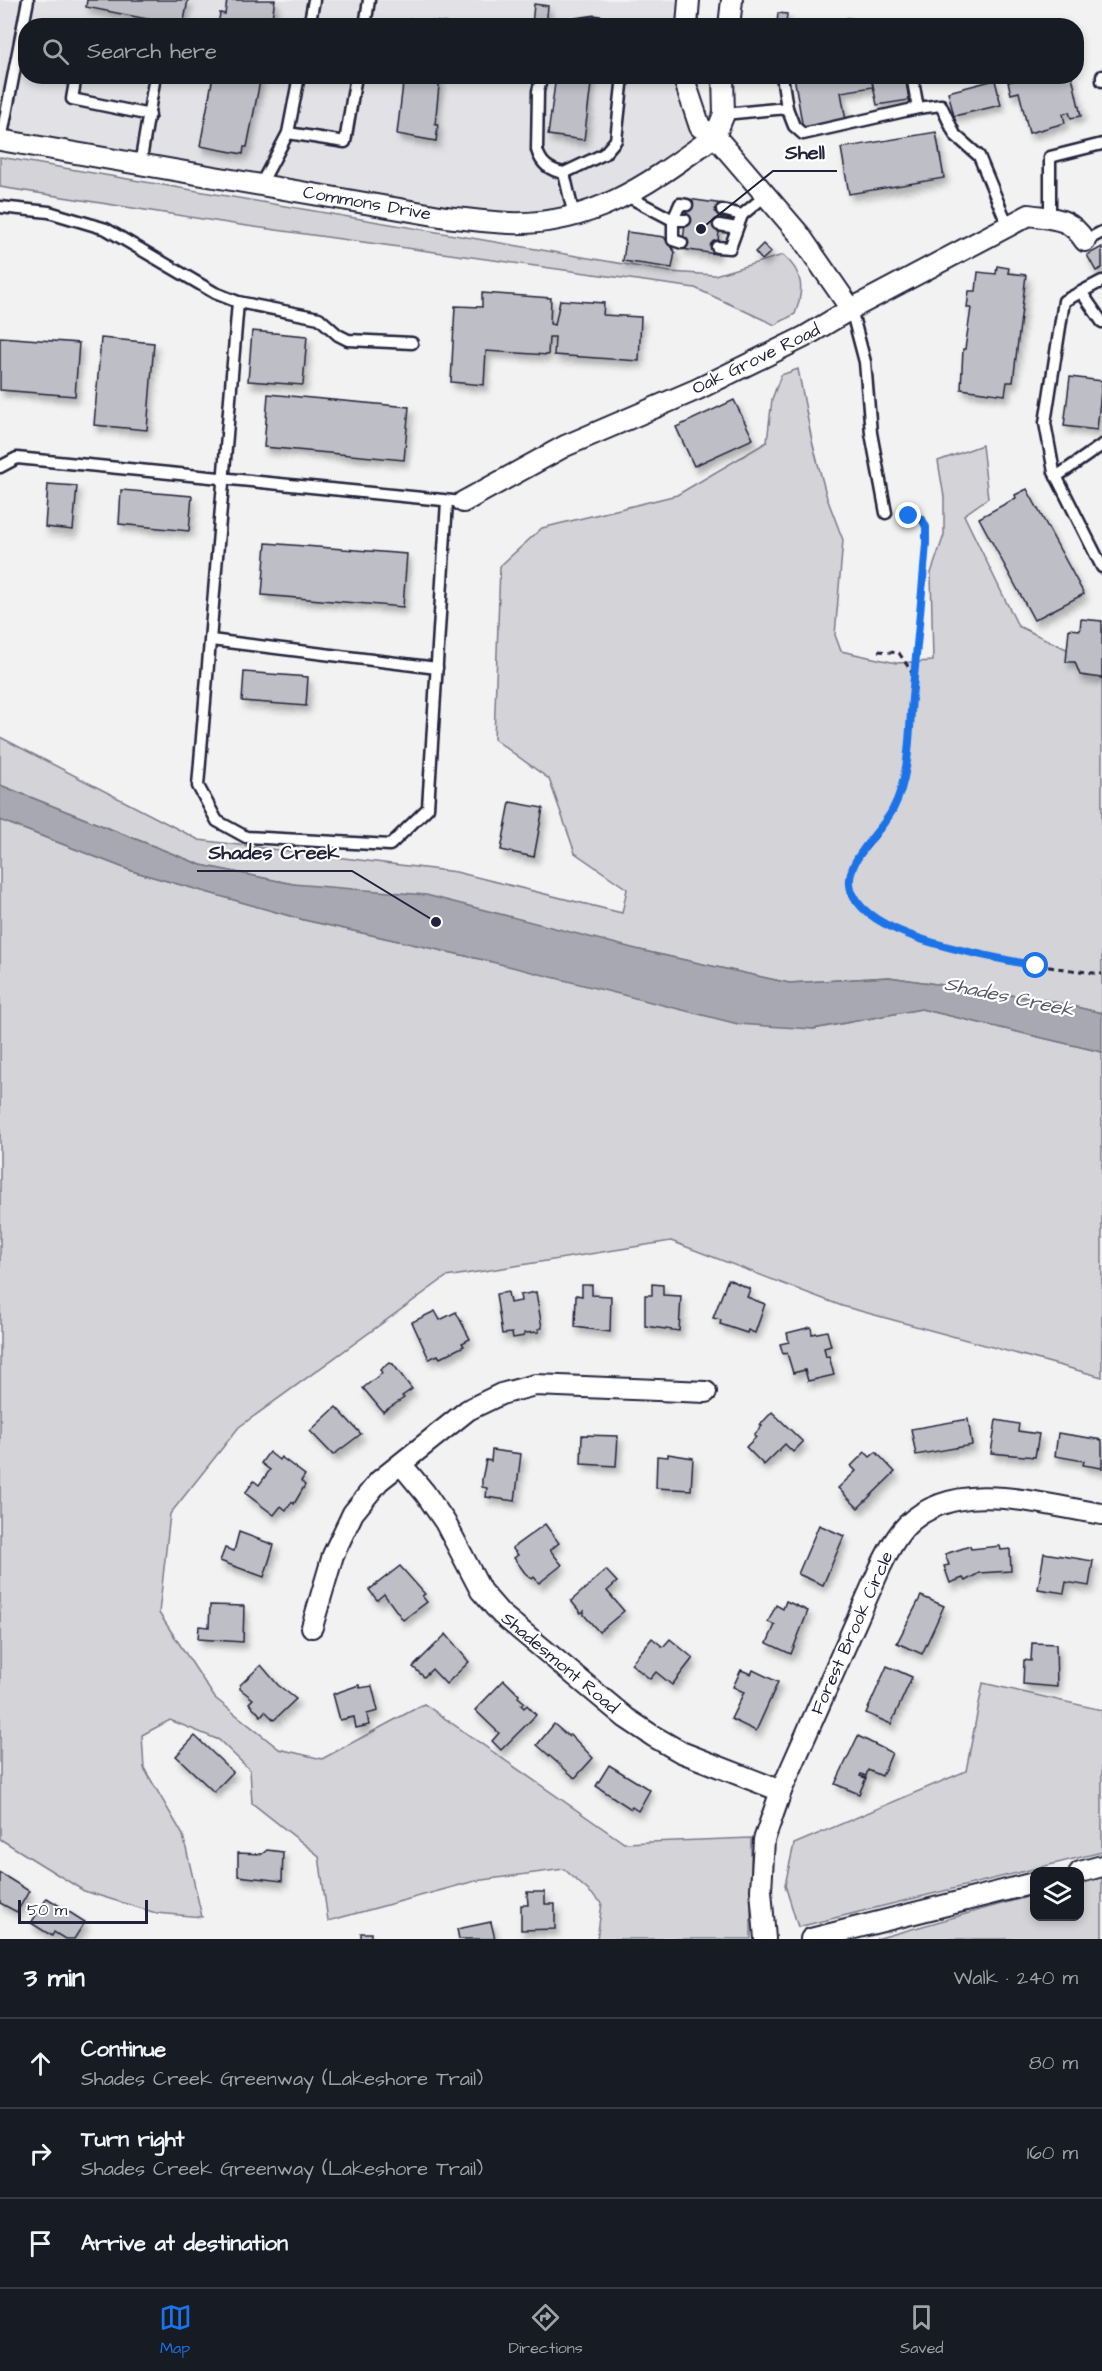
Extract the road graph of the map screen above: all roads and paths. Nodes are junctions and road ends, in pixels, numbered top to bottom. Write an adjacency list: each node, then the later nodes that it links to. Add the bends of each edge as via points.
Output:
1 (28, 0): 6 (lane)
2 (314, 0): 7 (lane)
3 (369, 0): 8 (lane)
4 (689, 0): 9 (street)
5 (732, 0): 10 (street)
6 (24, 18)
7 (311, 18)
8 (366, 18)
9 (688, 18)
10 (730, 18)
11 (18, 50): 28 (lane)
12 (75, 84): 25 (lane, via 72,99)
13 (155, 84): 25 (lane)
14 (297, 84): 26 (lane)
15 (355, 84): 26 (lane, via 345,142)
16 (540, 84): 31 (lane, via 537,150 547,166)
17 (622, 84): 31 (lane, via 616,140 604,154)
18 (686, 84): 27 (street, via 700,127)
19 (723, 84): 24 (street)
20 (783, 84): 22 (lane)
21 (914, 84): 23 (lane)
22 (787, 108): 23 (lane, via 794,126 803,134); 24 (lane)
23 (918, 108): 44 (lane, via 940,105 955,135 980,156)
24 (724, 114): 27 (street)
25 (150, 115): 30 (lane)
26 (288, 133): 32 (lane)
27 (715, 136): 33 (street, Commons Drive); 34 (street)
28 (0, 140): 30 (street, Commons Drive)
29 (1102, 144): 40 (lane, via 1050,157)
30 (140, 165): 32 (street, Commons Drive)
31 (564, 173): 39 (lane)
32 (261, 184): 39 (street, Commons Drive, via 446,217 511,223)
33 (627, 196): 39 (street, Commons Drive); 41 (lane)
34 (765, 196): 38 (lane); 52 (street, via 798,234)
35 (687, 205): 41 (lane, via 680,204)
36 (0, 207): 51 (lane, via 49,212 106,229 215,293)
37 (722, 210): 38 (lane)
38 (742, 215): 45 (lane)
39 (574, 216)
40 (1050, 218): 44 (street, Oak Grove Road, via 1029,215); 46 (street)
41 (673, 220): 42 (lane); 47 (lane, via 673,240)
42 (685, 220)
43 (719, 225): 45 (lane)
44 (1008, 226): 52 (street, Oak Grove Road)
45 (737, 228): 48 (lane, via 730,248)
46 (1093, 236)
47 (682, 243)
48 (717, 247)
49 (1102, 281): 50 (lane)
50 (1082, 293): 53 (lane); 57 (lane, via 1064,301 1053,363 1045,423)
51 (238, 302): 54 (lane, via 319,318 348,340); 58 (lane)
52 (851, 309): 59 (street, Oak Grove Road, via 804,337); 60 (lane, via 865,362 871,433)
53 (1102, 322)
54 (412, 343)
55 (1102, 445): 57 (lane)
56 (0, 467): 58 (lane, via 17,458)
57 (1056, 477): 61 (lane)
58 (225, 479): 59 (lane); 62 (lane)
59 (455, 501): 64 (lane)
60 (886, 513): 65 (path, via 917,517 926,527)
61 (1102, 567)
62 (211, 640): 64 (lane); 64 (lane, via 198,786 217,821 246,837 390,846 401,837 428,808)
63 (878, 651): 65 (path, via 899,653)
64 (437, 668)
65 (914, 676): 66 (path, via 901,788 894,808 853,864 849,880 852,894 868,914 885,926 931,942 1036,966)
66 (1102, 974)
67 (706, 1392): 68 (street, via 553,1384 517,1389 468,1410)
68 (401, 1464): 70 (street, via 366,1495 343,1529); 71 (street, Shadesmont Road, via 445,1522 481,1591 501,1614 653,1736 681,1752)
69 (1102, 1514): 71 (street, Forest Brook Circle, via 981,1497 940,1505 907,1526 880,1568)
70 (312, 1626)
71 (781, 1791): 75 (street, Forest Brook Circle, via 764,1840 761,1890)
72 (1102, 1866): 73 (street)
73 (1084, 1871)
74 (1030, 1884): 76 (street)
75 (765, 1939)
76 (811, 1939)

